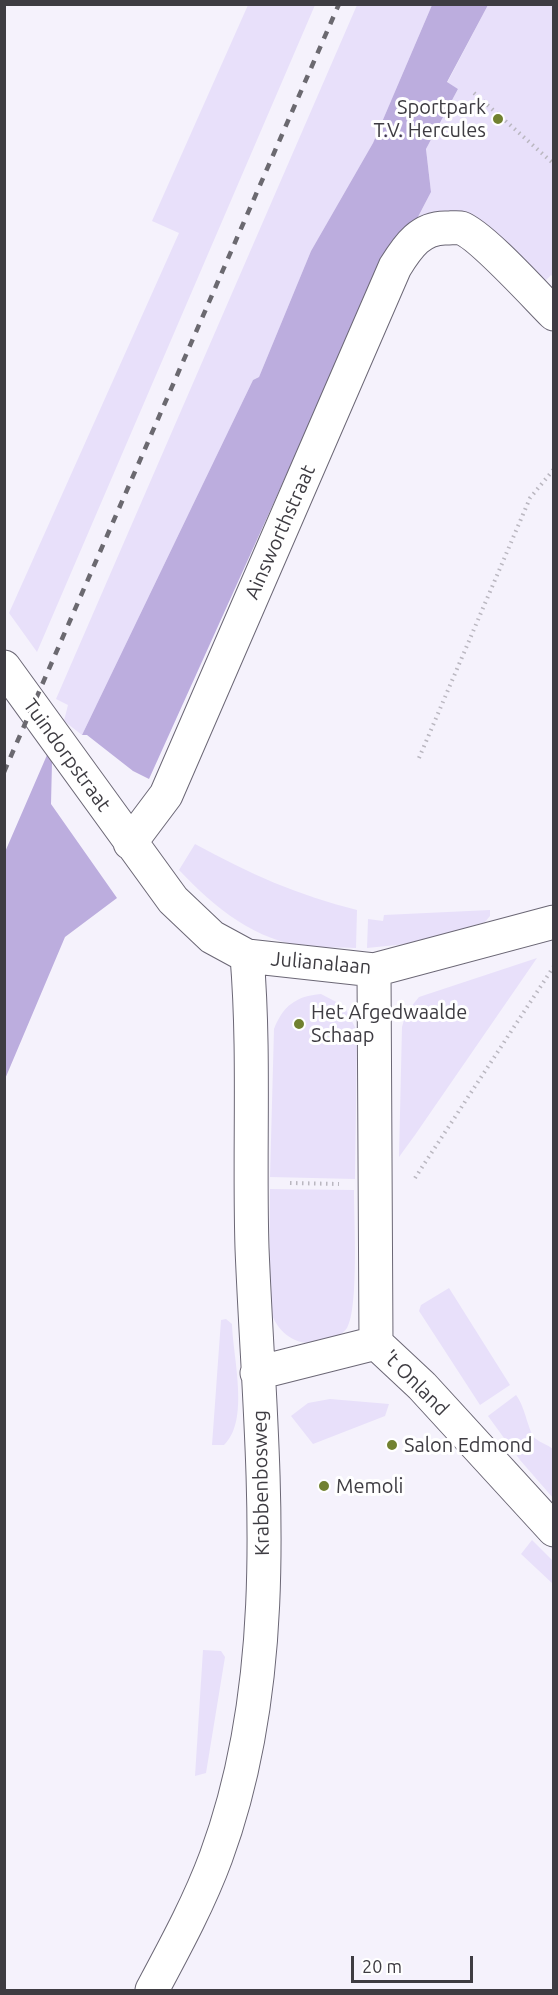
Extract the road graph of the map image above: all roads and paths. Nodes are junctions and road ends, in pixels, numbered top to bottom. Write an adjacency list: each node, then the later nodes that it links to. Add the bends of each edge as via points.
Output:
1 (474, 93): 2 (path)
2 (554, 164)
3 (554, 314): 7 (street, Ainsworthstraat, via 485,246 461,228 435,228 406,249 166,795)
4 (554, 469): 6 (path, via 530,498)
5 (4, 667): 7 (street, Tuindorpstraat)
6 (419, 758)
7 (130, 843): 9 (street, Julianalaan, via 172,900 212,937)
8 (554, 922): 11 (street, Julianalaan)
9 (247, 956): 11 (street, Julianalaan); 12 (street, Krabbenbosweg, via 252,1016)
10 (554, 966): 13 (path, via 410,1186)
11 (374, 970): 13 (street)
12 (250, 1182): 13 (path); 15 (street, Krabbenbosweg)
13 (377, 1185): 14 (street)
14 (376, 1343): 15 (street); 16 (street, 't Onland, via 422,1386)
15 (257, 1373): 17 (street, Krabbenbosweg, via 263,1482 262,1642 255,1694 238,1784 216,1857)
16 (554, 1530)
17 (152, 1990)

